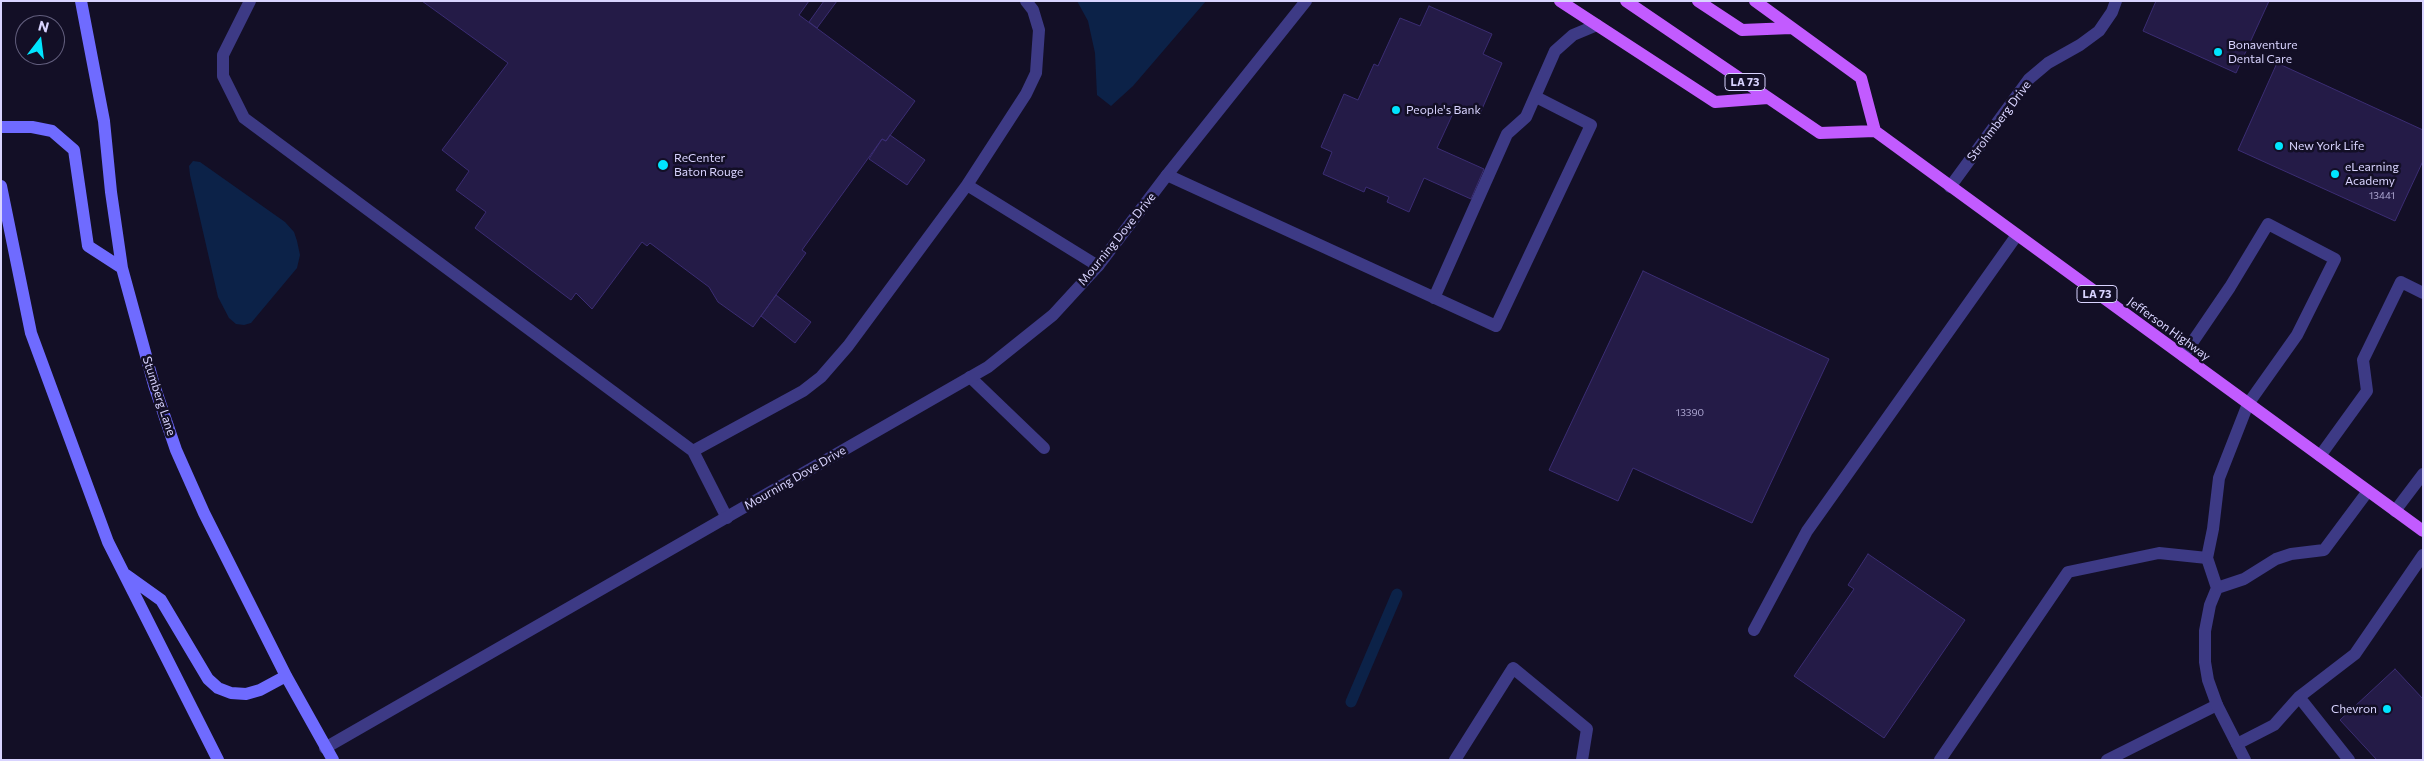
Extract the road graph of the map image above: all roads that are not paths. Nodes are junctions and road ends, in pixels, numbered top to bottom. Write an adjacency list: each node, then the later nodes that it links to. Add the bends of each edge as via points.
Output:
1 (81, 1): 22 (main road, Stumberg Lane, via 104,121)
2 (250, 1): 29 (street, via 222,55 223,76 244,118)
3 (1026, 1): 17 (street, via 1033,10 1039,30 1036,73 1026,94)
4 (1306, 1): 16 (street, Mourning Dove Drive)
5 (1560, 1): 10 (main road)
6 (1626, 1): 13 (main road, LA 73)
7 (1698, 1): 11 (main road, via 1742,30)
8 (1755, 1): 11 (main road)
9 (2116, 1): 19 (street, Strohmberg Drive, via 2099,31 2048,63 2030,79)
10 (1597, 25): 12 (street, via 1573,35 1555,51); 13 (main road, via 1715,102)
11 (1791, 28): 15 (main road, via 1861,78)
12 (1536, 97): 24 (street, via 1526,117 1507,134); 24 (street, via 1591,125 1496,326)
13 (1768, 98): 15 (main road, LA 73, via 1820,133)
14 (1, 127): 22 (main road, via 52,131 74,150 88,246)
15 (1874, 131): 19 (main road, Jefferson Highway / LA 73)
16 (1167, 175): 21 (street, Mourning Dove Drive); 24 (street)
17 (967, 185): 21 (street); 29 (street, via 848,346 821,377 803,391)
18 (1, 186): 38 (main road, via 32,332 108,542)
19 (1950, 187): 20 (main road, Jefferson Highway / LA 73)
20 (2017, 235): 25 (main road, Jefferson Highway / LA 73); 40 (street, via 1807,532)
21 (1098, 266): 26 (street, Mourning Dove Drive, via 1052,315 988,367)
22 (122, 268): 41 (main road, Stumberg Lane, via 154,385 176,450)
23 (2423, 293): 30 (street, via 2401,282 2363,360 2367,391)
24 (1434, 298)
25 (2183, 356): 27 (main road, Jefferson Highway / LA 73); 27 (street, via 2230,288 2268,224 2335,259 2296,335)
26 (970, 377): 28 (street); 34 (street, Mourning Dove Drive)
27 (2248, 404): 30 (main road, Jefferson Highway / LA 73); 37 (street, via 2219,478)
28 (1044, 448)
29 (693, 451): 34 (street)
30 (2320, 456): 32 (main road, Jefferson Highway / LA 73)
31 (2423, 474): 33 (street)
32 (2368, 491): 33 (main road, Jefferson Highway / LA 73); 39 (street, via 2324,550 2276,559 2244,579)
33 (2394, 511): 35 (main road, Jefferson Highway / LA 73)
34 (727, 518): 45 (street, Mourning Dove Drive)
35 (2423, 531)
36 (2423, 555): 42 (street, via 2355,654)
37 (2207, 558): 39 (street); 50 (street, via 2159,553 2068,572)
38 (126, 575): 41 (main road, via 161,600 208,678 218,688 246,694); 46 (main road)
39 (2217, 588): 43 (street, via 2205,632 2205,662)
40 (1754, 630)
41 (286, 676): 45 (main road, Stumberg Lane)
42 (2299, 698): 44 (street, via 2274,724); 53 (street)
43 (2217, 705): 44 (street); 51 (street)
44 (2237, 744): 52 (street)
45 (325, 748): 47 (main road, Stumberg Lane)
46 (218, 760)
47 (333, 760)
48 (1455, 760): 49 (street, via 1513,668 1587,729)
49 (1582, 760)
50 (1940, 760)
51 (2107, 760)
52 (2244, 760)
53 (2349, 760)

